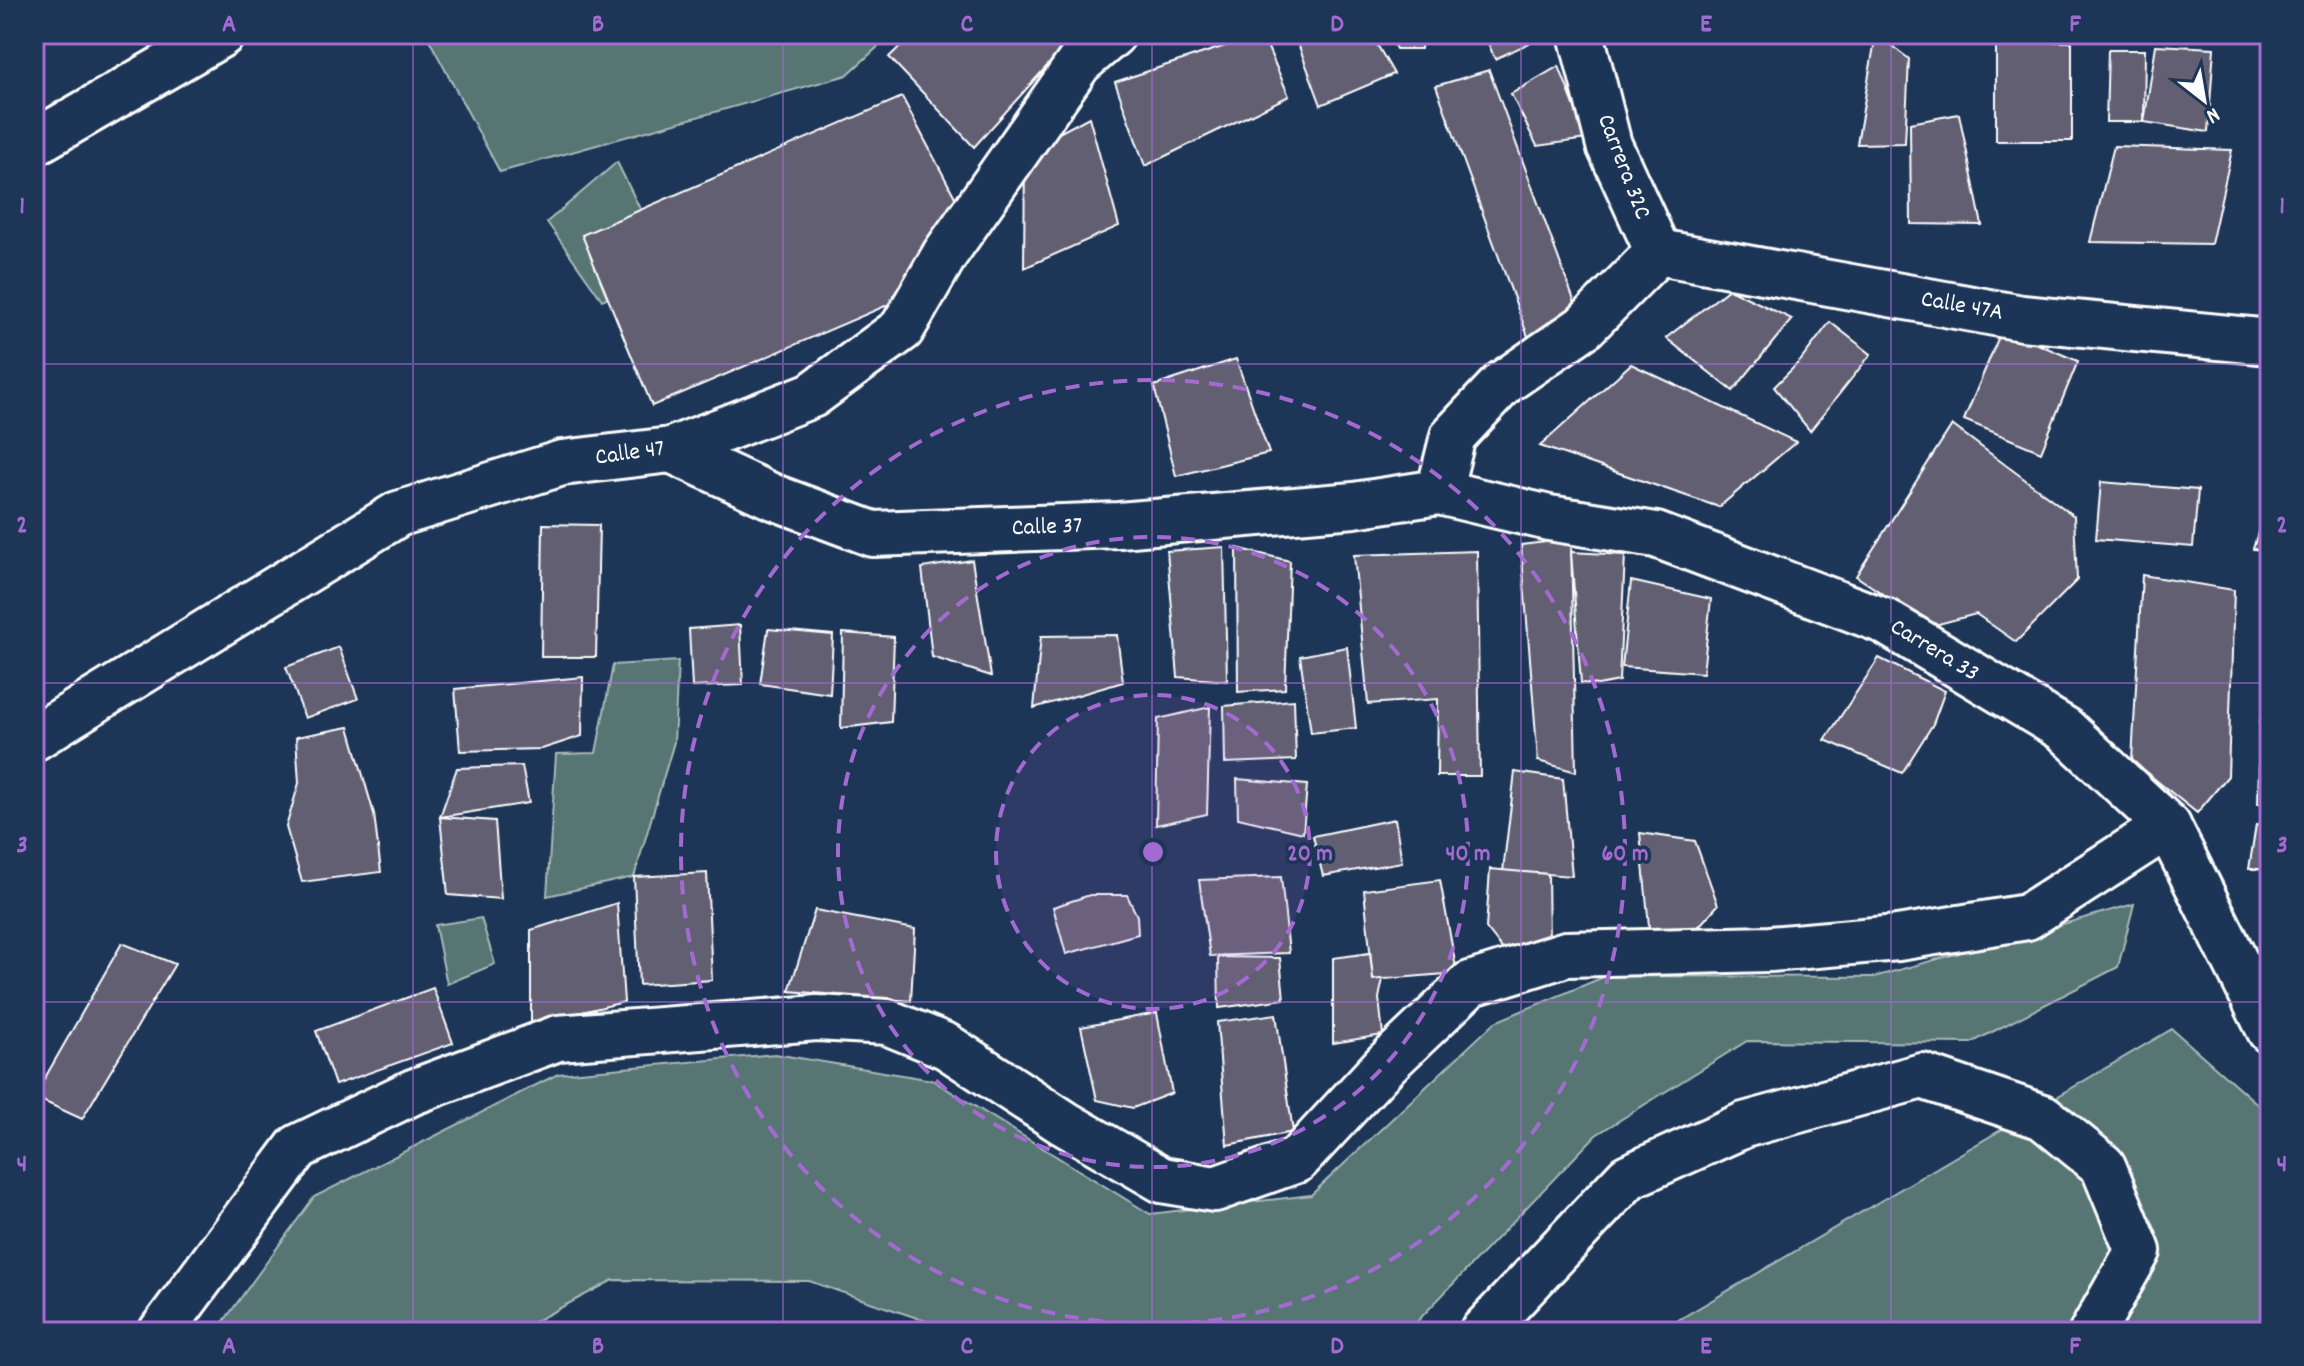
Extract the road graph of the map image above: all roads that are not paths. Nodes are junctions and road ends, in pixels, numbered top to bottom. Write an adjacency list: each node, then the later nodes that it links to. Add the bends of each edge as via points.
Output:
1 (222, 34): 4 (street)
2 (1113, 34): 7 (street, Calle 47, via 1079,63 945,254 902,329 812,395)
3 (1594, 35): 5 (street, Carrera 32C, via 1609,145)
4 (34, 143)
5 (1658, 252): 6 (street, Calle 47A, via 2022,318); 8 (street, via 1584,327 1503,383 1453,436)
6 (2270, 342)
7 (671, 450): 8 (street, Calle 37, via 771,496 873,534 1119,525 1354,505); 9 (street, Calle 47, via 562,463 398,514)
8 (1439, 492): 10 (street, Carrera 33, via 1549,518 1656,535 1884,621 2064,729)
9 (34, 738)
10 (2168, 826): 11 (street, Carrera 33); 12 (street, via 2027,917 1898,938 1770,949 1566,954 1470,984 1297,1160 1215,1189 1162,1180 946,1046 887,1022 817,1018 558,1038 413,1092 298,1147)
11 (2270, 1031)
12 (161, 1332)
13 (1482, 1332): 14 (street, via 1628,1177 1744,1125 1922,1076 2043,1117 2103,1166 2138,1251)
14 (2092, 1332)

